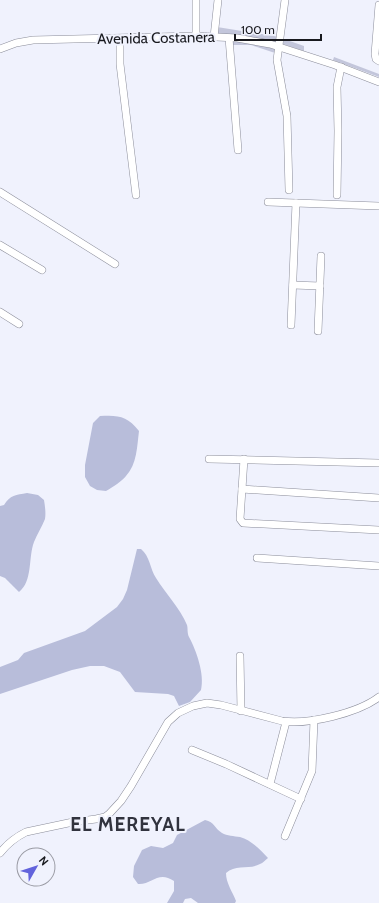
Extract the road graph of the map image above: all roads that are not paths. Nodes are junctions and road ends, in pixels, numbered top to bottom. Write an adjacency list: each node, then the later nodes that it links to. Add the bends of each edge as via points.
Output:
1 (196, 0): 5 (street)
2 (218, 0): 6 (street)
3 (285, 0): 9 (street)
4 (379, 5): 11 (street, via 374,54)
5 (196, 36): 6 (street, Avenida Costanera); 7 (street, Avenida Costanera)
6 (214, 37): 8 (street, Avenida Costanera)
7 (120, 38): 10 (street, Avenida Costanera, via 34,40); 17 (street, via 120,64)
8 (229, 38): 9 (street, Avenida Costanera); 14 (street)
9 (279, 47): 12 (street, Avenida Costanera); 15 (street, via 278,67 287,116)
10 (0, 49)
11 (379, 61)
12 (341, 67): 13 (street, Avenida Costanera); 18 (street, via 337,87)
13 (379, 82)
14 (238, 150)
15 (289, 190)
16 (0, 192): 24 (street)
17 (136, 195)
18 (337, 195)
19 (268, 202): 20 (street)
20 (296, 203): 21 (street); 26 (street)
21 (379, 206)
22 (0, 245): 25 (street)
23 (321, 256): 27 (street)
24 (115, 264)
25 (42, 270)
26 (293, 285): 27 (street); 30 (street)
27 (320, 286): 31 (street)
28 (0, 312): 29 (street)
29 (19, 324)
30 (291, 325)
31 (318, 331)
32 (209, 459): 33 (street)
33 (244, 459): 34 (street); 35 (street)
34 (379, 463)
35 (242, 489): 36 (street); 37 (street, via 240,520 243,523)
36 (379, 498)
37 (379, 530)
38 (256, 558): 39 (street)
39 (379, 566)
40 (240, 656): 42 (street)
41 (379, 697): 43 (street, via 370,704 354,710)
42 (241, 711): 44 (street); 49 (street, via 207,703 178,713 168,722 121,802 109,814 96,819 26,832)
43 (314, 720): 44 (street); 47 (street, via 312,771)
44 (286, 722): 46 (street)
45 (192, 750): 46 (street)
46 (270, 784): 47 (street)
47 (301, 799): 48 (street)
48 (285, 836)
49 (0, 853)

